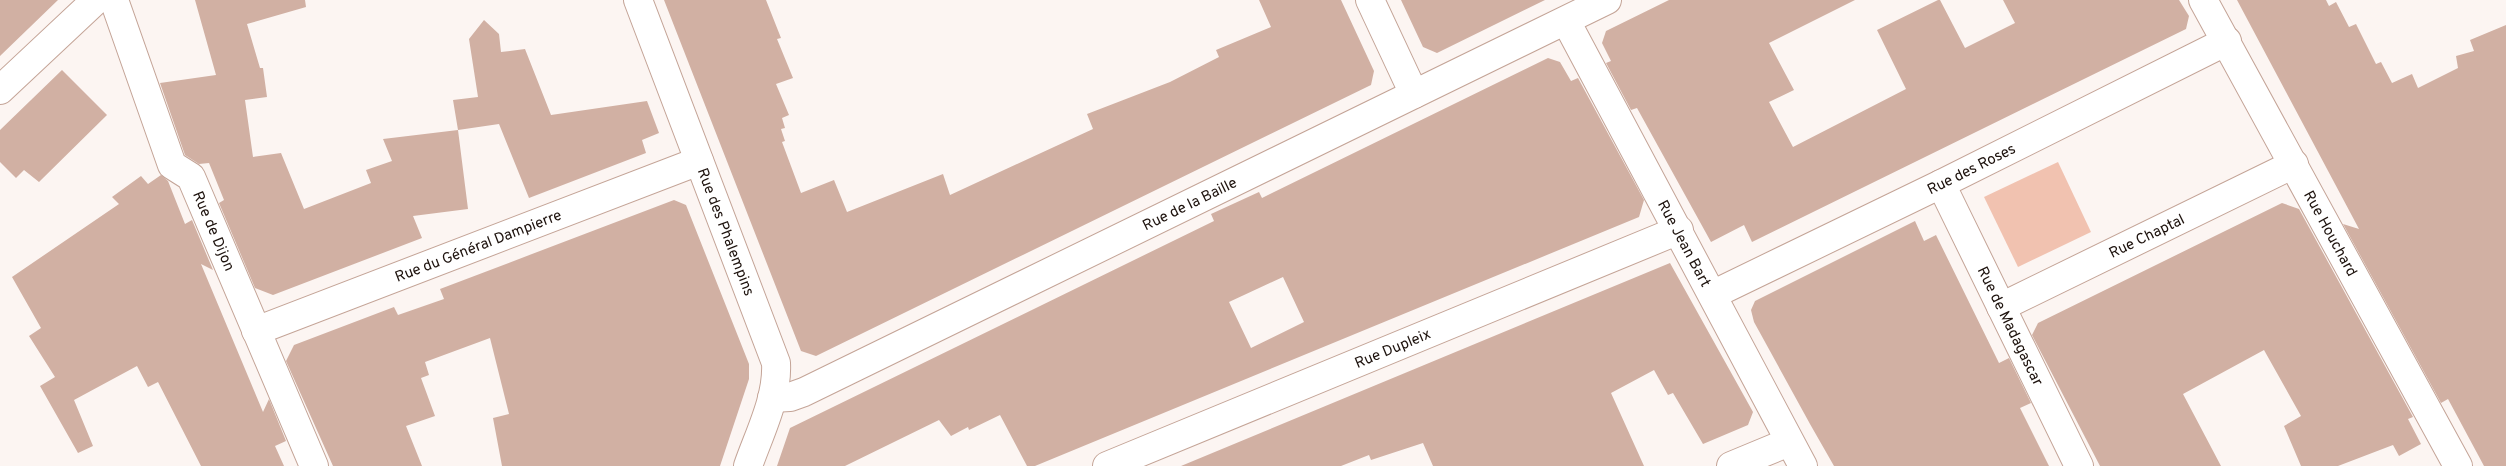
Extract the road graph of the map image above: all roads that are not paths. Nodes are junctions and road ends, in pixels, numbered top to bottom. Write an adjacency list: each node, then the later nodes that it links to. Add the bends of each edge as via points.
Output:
1 (96, 0): 9 (street)
2 (114, 0): 17 (street, Rue de Dijon, via 172,165 190,177)
3 (638, 0): 11 (street, Rue des Phalempins)
4 (1370, 0): 10 (street)
5 (1607, 0): 7 (street, Rue de la Baille)
6 (2203, 0): 8 (street, Rue Houchard)
7 (1566, 21): 10 (street, Rue de la Baille); 14 (street, Rue Jean Bart)
8 (2227, 41): 12 (street, Rue Houchard); 13 (street, Rue des Roses)
9 (0, 90)
10 (1414, 94): 18 (street, Rue de la Baille, via 804,392)
11 (698, 161): 17 (street, Rue du Général Dampierre); 18 (street, Rue des Phalempins, via 772,348 776,370)
12 (2294, 164): 16 (street, Rue Chaptal); 26 (street, Rue Houchard)
13 (1941, 184): 15 (street, Rue des Roses); 16 (street, Rue de Madagascar)
14 (1679, 230): 15 (street, Rue Jean Bart); 22 (street, Rue Dupleix)
15 (1714, 294): 19 (street, Rue Jean Bart)
16 (2001, 308): 25 (street, Rue de Madagascar)
17 (256, 331): 20 (street, Rue de Dijon)
18 (772, 398): 21 (street, Rue des Phalempins)
19 (1789, 442): 23 (street); 24 (street, Rue Jean Bart)
20 (314, 466)
21 (748, 466)
22 (1107, 466)
23 (1731, 466)
24 (1803, 466)
25 (2079, 466)
26 (2458, 466)

